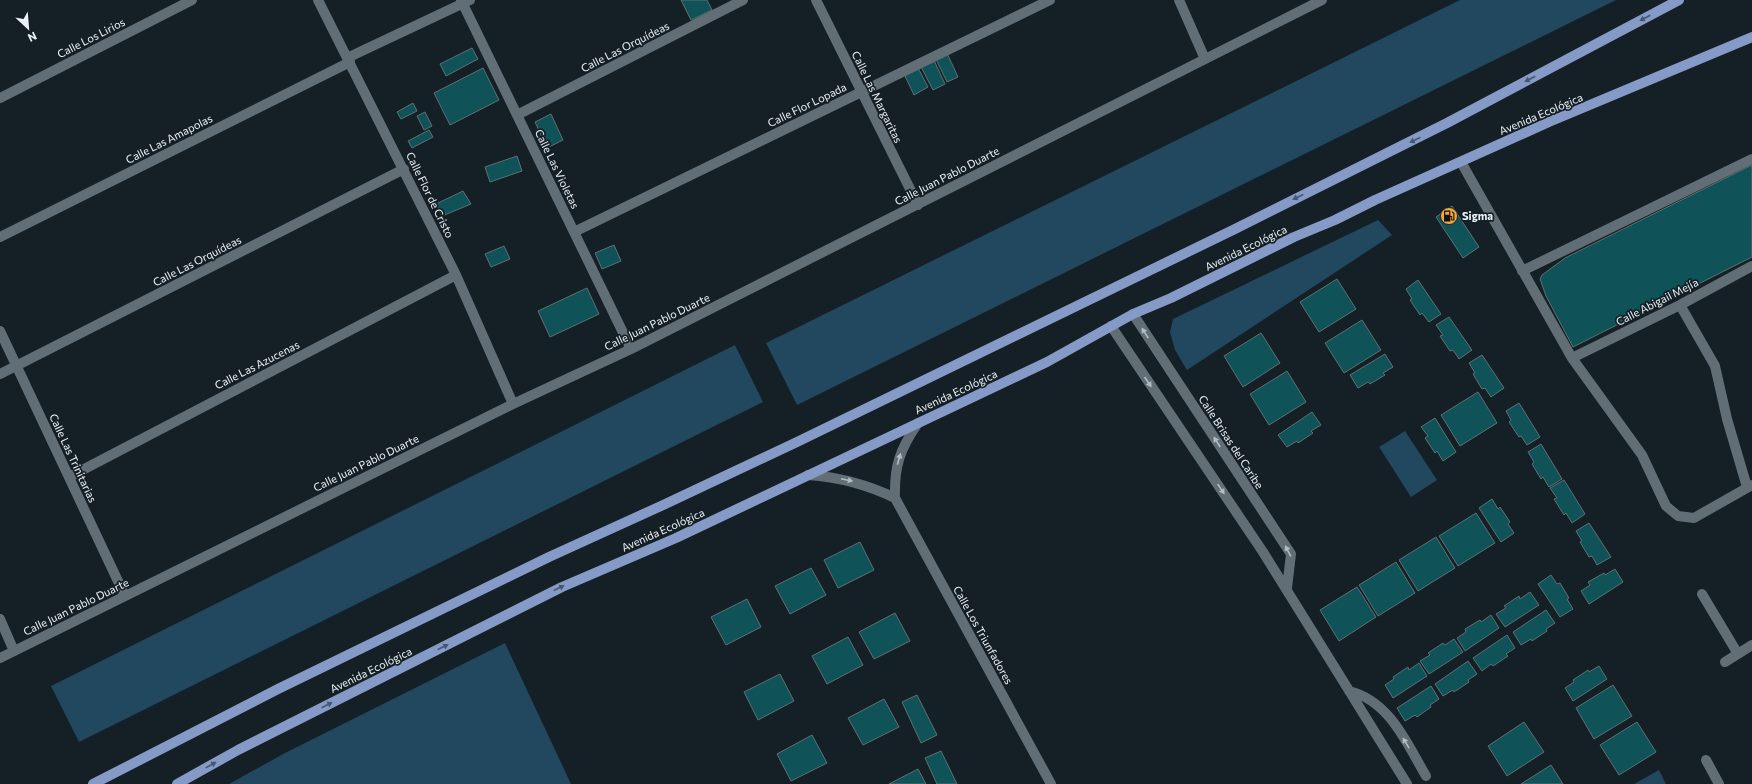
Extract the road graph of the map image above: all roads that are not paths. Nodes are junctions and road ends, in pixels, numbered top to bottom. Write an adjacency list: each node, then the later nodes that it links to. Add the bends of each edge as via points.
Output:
1 (192, 0): 14 (street, Calle Los Lirios)
2 (318, 0): 12 (street, Calle Flor de Cristo)
3 (743, 0): 15 (street, Calle Las Orquídeas)
4 (816, 0): 13 (street, Calle Las Margaritas)
5 (1050, 0): 13 (street, Calle Flor Lopada)
6 (1179, 0): 11 (street)
7 (1322, 0): 11 (street, Calle Juan Pablo Duarte)
8 (1679, 0): 51 (main road, one-way to 51, via 1448,123 1242,225 797,442 549,557 278,689)
9 (464, 1): 12 (street, Calle Las Amapolas); 15 (street, Calle Las Violetas)
10 (1752, 37): 17 (main road, Avenida Ecológica, via 1549,122)
11 (1205, 59): 19 (street, Calle Juan Pablo Duarte)
12 (348, 60): 18 (street, Calle Flor de Cristo); 21 (street, Calle Las Amapolas)
13 (861, 91): 19 (street, Calle Las Margaritas); 20 (street, Calle Flor Lopada)
14 (0, 98)
15 (517, 116): 20 (street, Calle Las Violetas)
16 (1752, 159): 23 (street)
17 (1461, 162): 23 (street); 26 (main road, Avenida Ecológica, via 1294,237)
18 (404, 169): 24 (street, Calle Flor de Cristo); 31 (street, Calle Las Orquídeas)
19 (918, 205): 29 (street, Calle Juan Pablo Duarte)
20 (574, 232): 29 (street, Calle Las Violetas)
21 (0, 237)
22 (1752, 266): 25 (street, Calle Abigail Mejía)
23 (1522, 271): 30 (street)
24 (456, 275): 33 (street, Calle Flor de Cristo); 36 (street, Calle Las Azucenas)
25 (1680, 305): 30 (street, Calle Abigail Mejía); 37 (street, via 1715,366 1727,419)
26 (1133, 314): 27 (main road, Avenida Ecológica); 39 (street, Calle Brisas del Caribe, one-way to 26, via 1291,554)
27 (1111, 326): 34 (main road, Avenida Ecológica, via 1047,362); 39 (street, one-way to 39)
28 (0, 331): 31 (street, Calle Las Trinitarias)
29 (631, 349): 33 (street, Calle Juan Pablo Duarte)
30 (1572, 358): 37 (street, via 1642,456 1666,506 1678,516 1694,518)
31 (17, 366): 32 (street, Calle Las Orquídeas); 36 (street, Calle Las Trinitarias)
32 (0, 374)
33 (513, 404): 41 (street, Calle Juan Pablo Duarte)
34 (918, 423): 35 (main road, Avenida Ecológica); 38 (street, Calle Los Triunfadores, one-way to 34, via 894,477 898,458)
35 (808, 475): 38 (street, one-way to 38, via 852,481); 52 (main road, Avenida Ecológica, one-way to 35, via 238,750 562,587 676,538)
36 (69, 477): 41 (street, Calle Las Trinitarias)
37 (1750, 486)
38 (895, 498): 53 (street, Calle Los Triunfadores)
39 (1286, 588): 48 (street)
40 (1702, 594): 45 (street)
41 (125, 596): 44 (street, Calle Juan Pablo Duarte)
42 (0, 619): 44 (street)
43 (1750, 650): 45 (street)
44 (14, 651): 46 (street, Calle Juan Pablo Duarte)
45 (1738, 654): 47 (street)
46 (0, 658)
47 (1724, 662)
48 (1349, 691): 50 (street, one-way to 48, via 1391,718 1375,703 1361,694); 54 (street)
49 (1706, 760): 55 (street)
50 (1426, 776)
51 (93, 784)
52 (177, 784)
53 (1051, 784)
54 (1407, 784)
55 (1719, 784)

